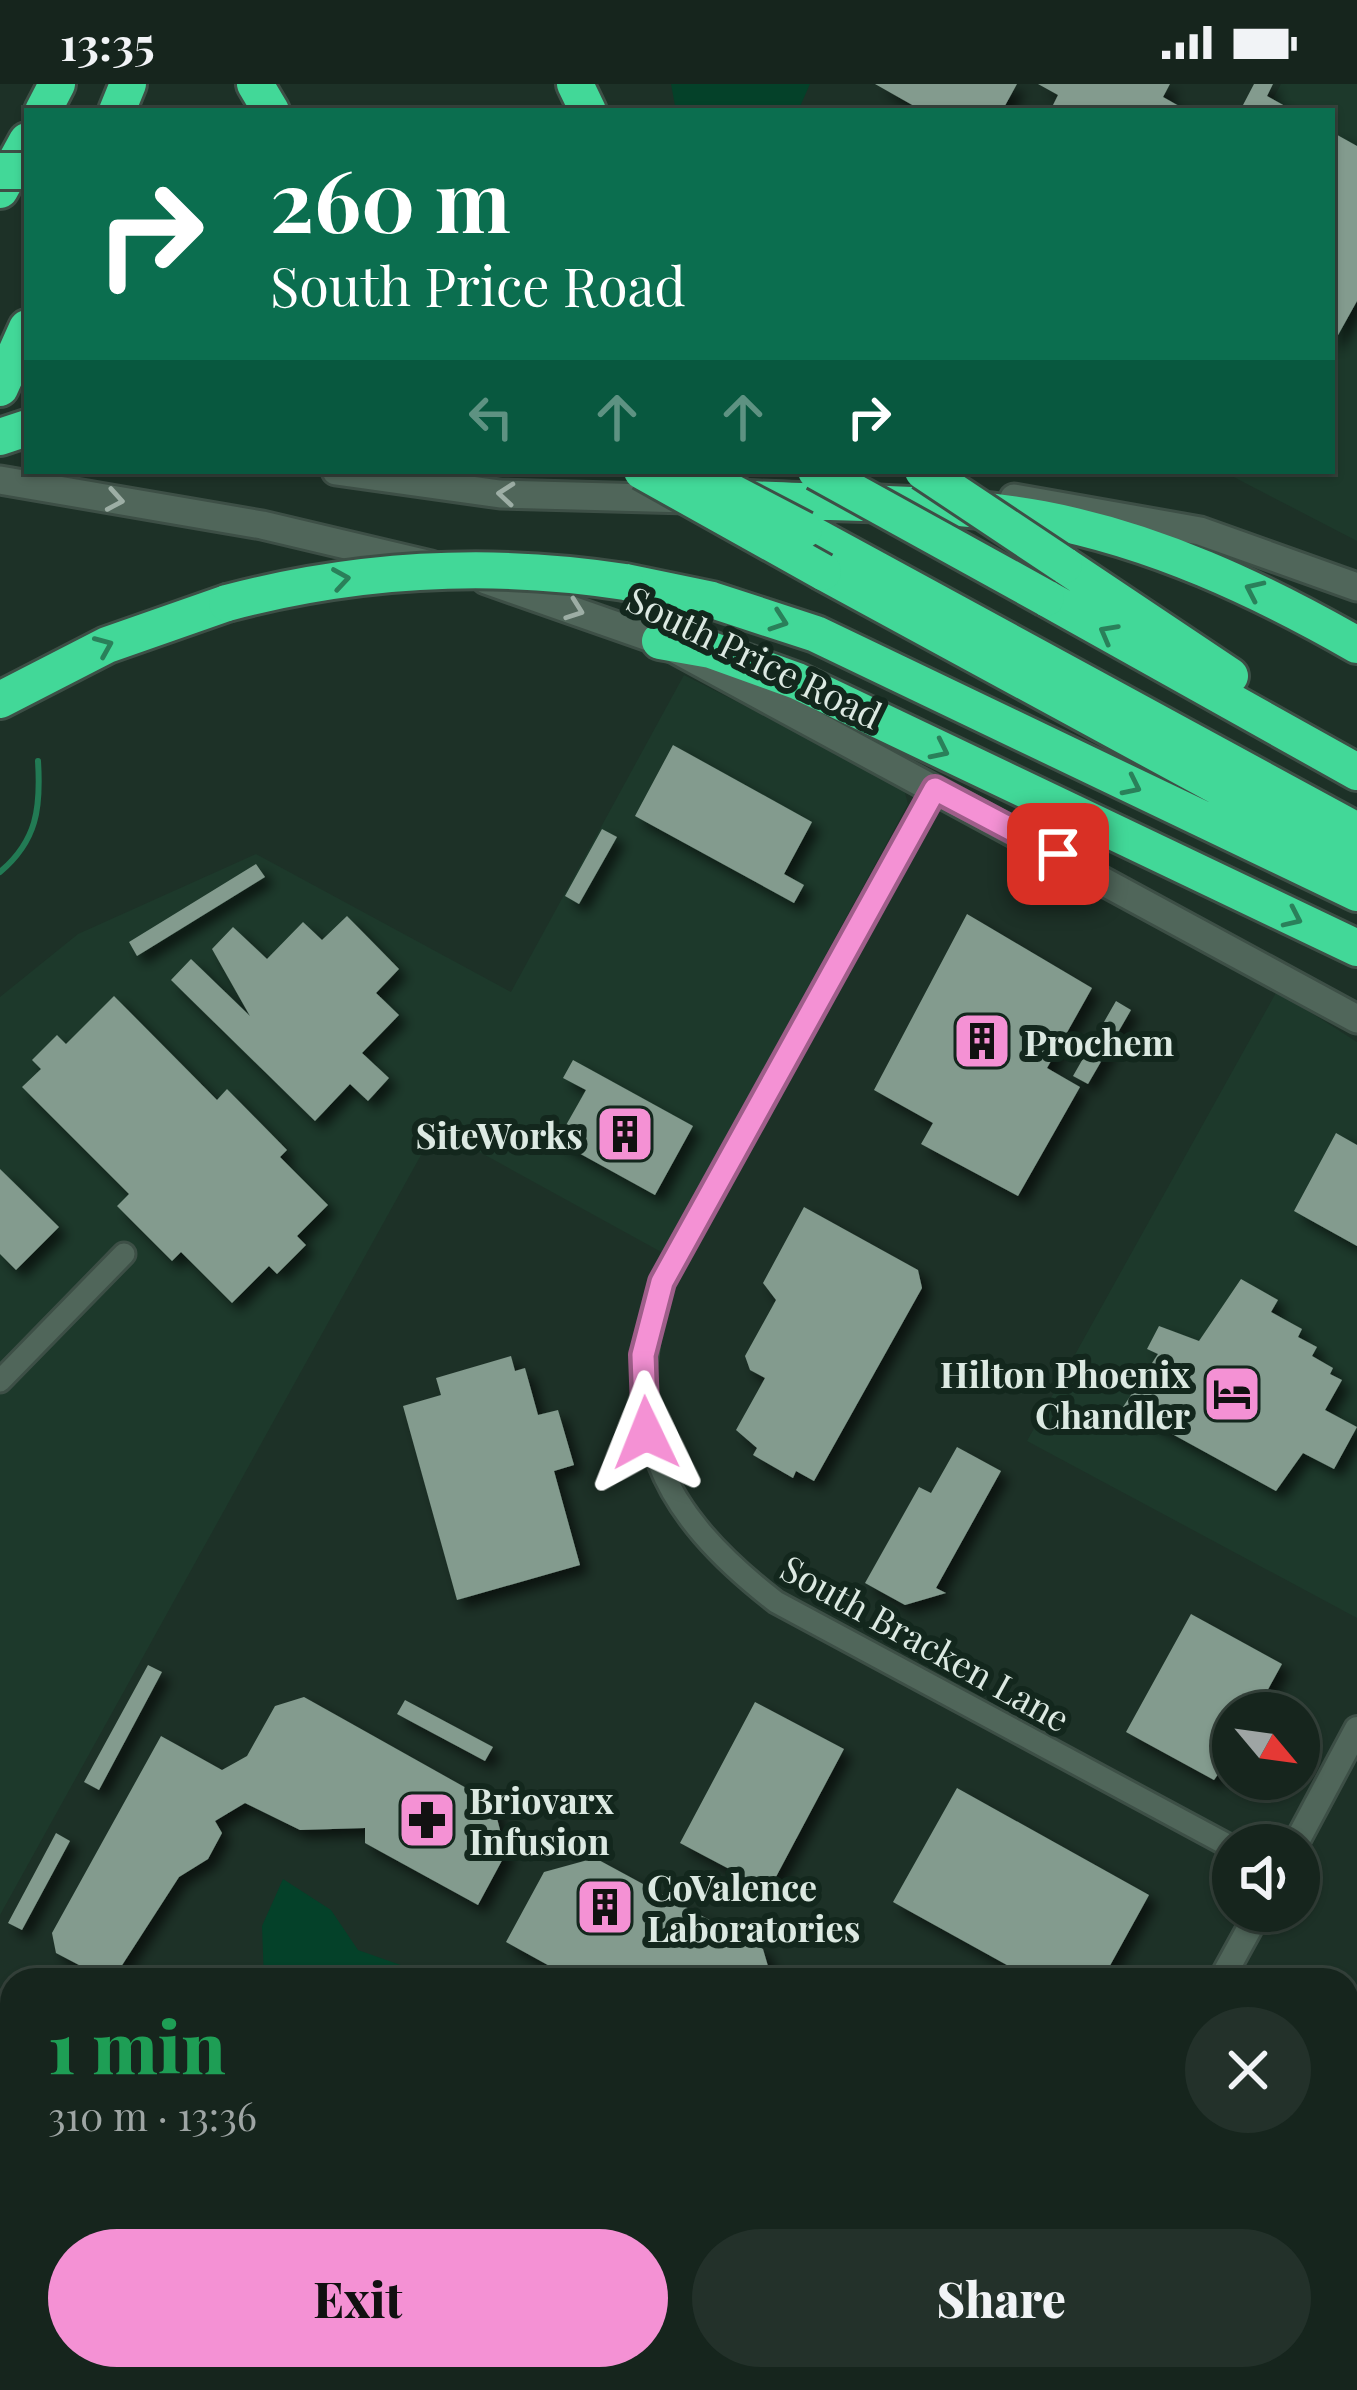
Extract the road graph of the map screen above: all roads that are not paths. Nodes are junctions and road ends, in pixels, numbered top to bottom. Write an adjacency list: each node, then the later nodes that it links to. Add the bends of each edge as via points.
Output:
1 (24, 146): 2 (highway)
2 (0, 190)
3 (24, 335): 4 (highway)
4 (0, 388)
5 (360, 474): 11 (main road, one-way to 5, via 537,496)
6 (647, 474): 22 (highway, bridge)
7 (698, 474): 12 (highway, bridge)
8 (821, 474): 18 (highway, one-way to 8, bridge)
9 (928, 474): 17 (highway, bridge)
10 (0, 480): 14 (main road, South Price Road, one-way to 14, via 376,549)
11 (741, 485): 12 (highway); 13 (main road, via 1053,502 1200,531); 15 (highway, one-way to 11, via 1241,584 1128,541 1043,519)
12 (811, 522): 20 (highway); 21 (highway)
13 (1357, 587)
14 (660, 641): 19 (main road, South Price Road); 24 (highway, one-way to 24, via 797,681)
15 (1357, 645)
16 (0, 700): 23 (highway, one-way to 23, bridge, via 107,645 227,603 350,577 461,568 625,581 816,634)
17 (1357, 762)
18 (1357, 772)
19 (935, 789): 25 (main road, South Price Road); 30 (street, South Bracken Lane, via 662,1282 643,1355 646,1433 677,1504 720,1558 776,1601)
20 (1357, 808)
21 (1357, 831)
22 (1357, 862)
23 (1357, 893)
24 (1357, 948)
25 (1357, 1019)
26 (124, 1254): 27 (street)
27 (0, 1381)
28 (1357, 1730): 29 (street)
29 (1306, 1824)
30 (1212, 1837)
31 (1247, 1932): 32 (street)
32 (1227, 1968)

